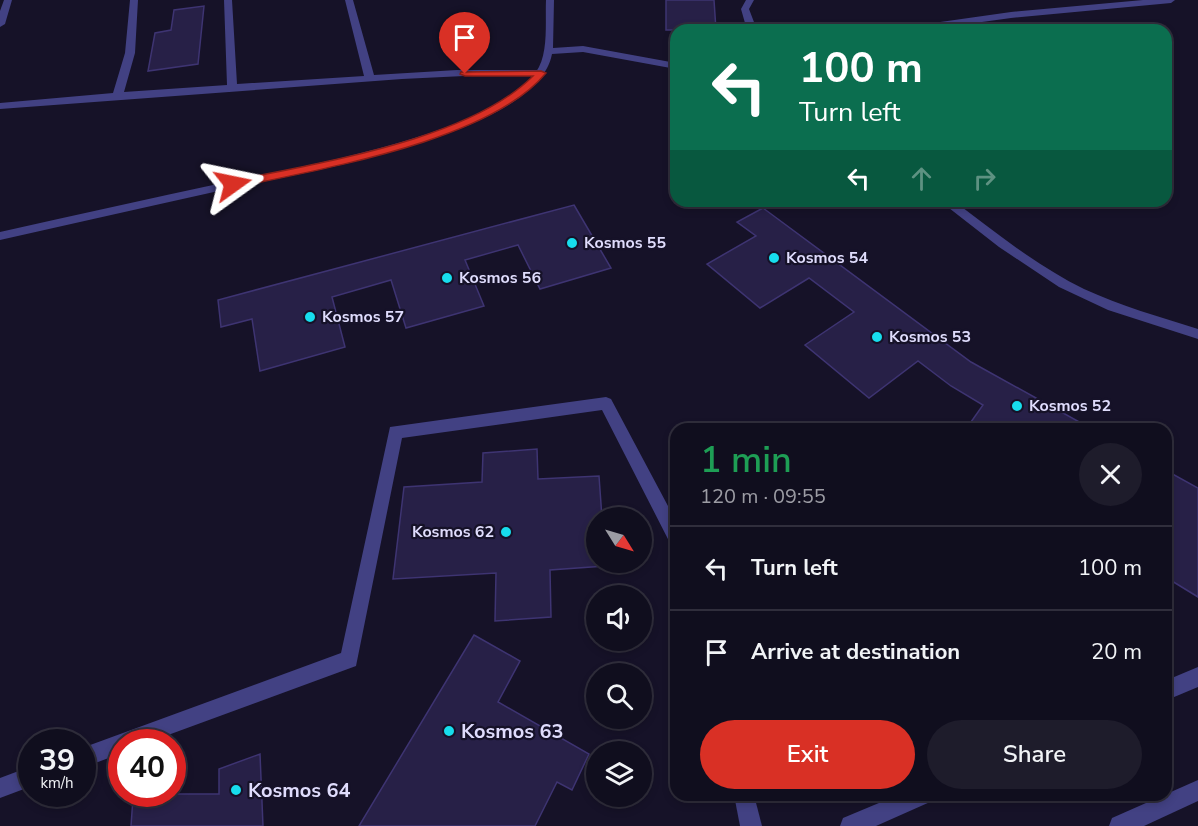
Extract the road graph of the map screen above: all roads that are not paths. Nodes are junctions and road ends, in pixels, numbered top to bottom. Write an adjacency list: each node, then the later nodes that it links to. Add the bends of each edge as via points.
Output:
1 (8, 0): 8 (street)
2 (134, 0): 16 (street, via 130,53)
3 (228, 0): 15 (street)
4 (349, 0): 14 (street)
5 (550, 0): 11 (street)
6 (750, 0): 9 (street, via 746,9)
7 (1171, 0): 10 (street)
8 (0, 24)
9 (750, 24)
10 (947, 24)
11 (548, 51): 12 (street, via 583,49); 13 (street)
12 (670, 65)
13 (541, 73): 14 (street); 19 (street, via 524,91 490,111 447,130 373,154)
14 (370, 79): 15 (street)
15 (232, 88): 16 (street)
16 (118, 95): 17 (street)
17 (0, 106)
18 (954, 207): 20 (street, via 1015,254 1066,285 1131,313)
19 (0, 236)
20 (1198, 334)
21 (670, 526): 24 (street, via 606,403 395,432 349,659)
22 (1198, 677): 23 (street)
23 (1172, 688)
24 (160, 729)
25 (18, 781): 26 (street)
26 (0, 788)
27 (1198, 790): 32 (street)
28 (745, 801): 30 (street)
29 (909, 801): 31 (street)
30 (751, 826)
31 (851, 826)
32 (1120, 826)

